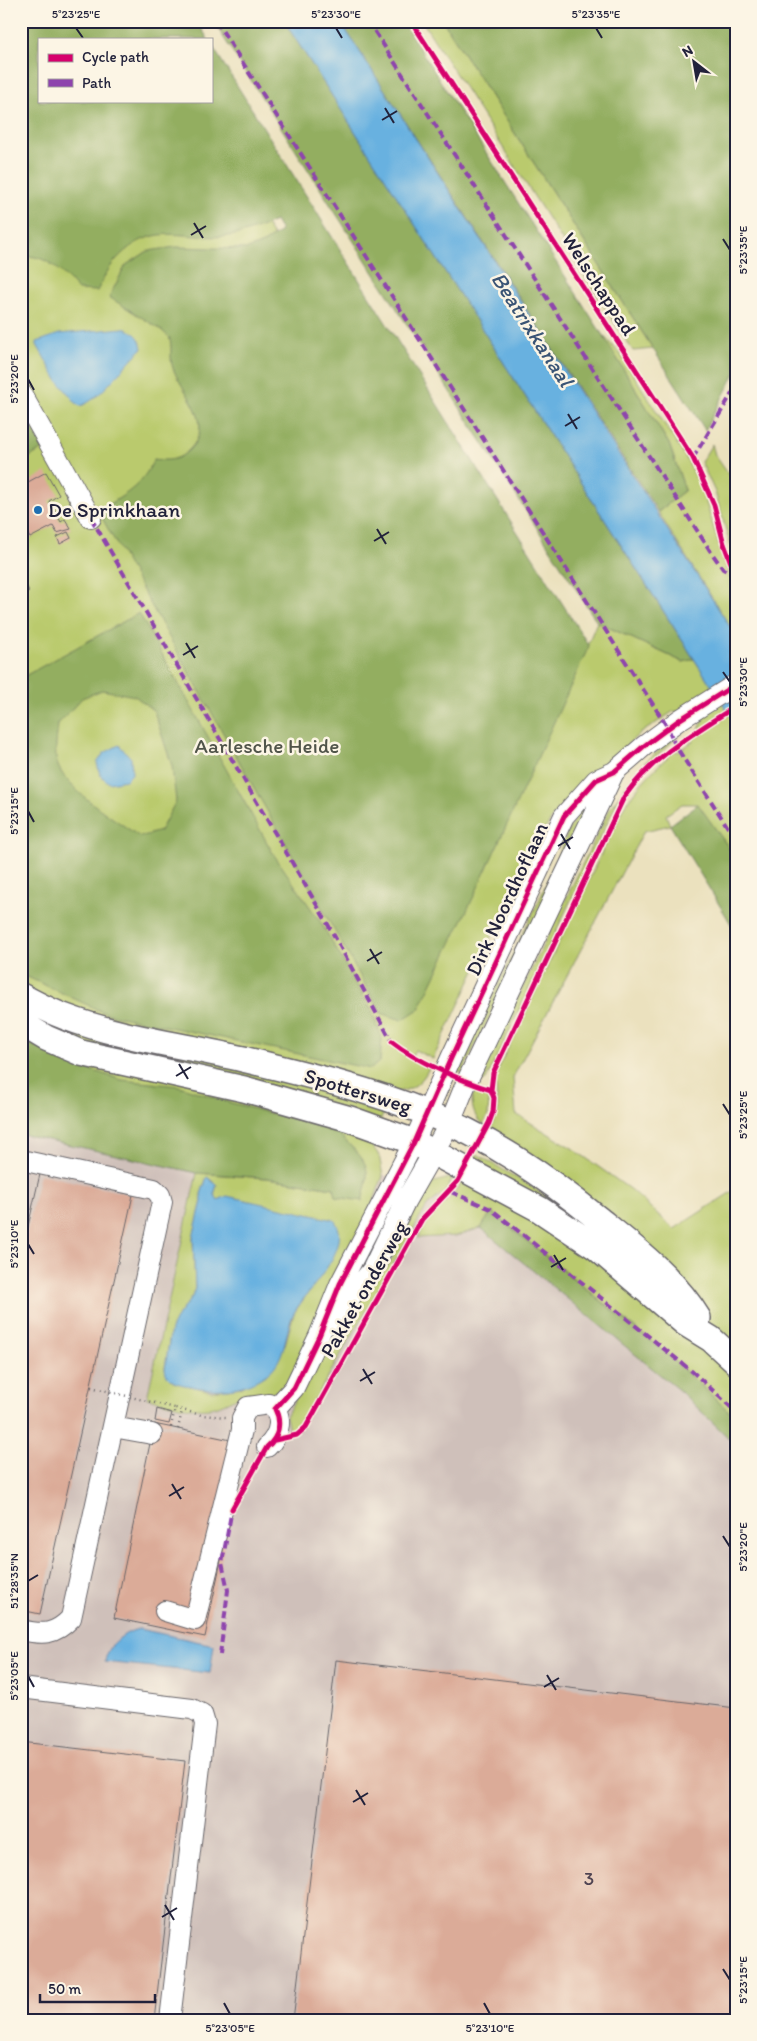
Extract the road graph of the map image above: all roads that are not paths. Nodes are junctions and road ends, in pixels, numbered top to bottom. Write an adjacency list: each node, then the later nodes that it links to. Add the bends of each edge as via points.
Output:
1 (21, 393): 2 (street)
2 (91, 518)
3 (736, 684): 4 (street, Dirk Noordhoflaan, via 679,720)
4 (614, 772): 7 (street, Dirk Noordhoflaan, via 596,780 564,816); 8 (street, Dirk Noordhoflaan)
5 (21, 996): 7 (main road, Spottersweg, via 62,1016 117,1033 356,1088)
6 (21, 1023): 9 (main road, Spottersweg, via 46,1038 81,1052 244,1089 350,1119)
7 (427, 1113): 8 (main road, Spottersweg); 9 (street, Dirk Noordhoflaan)
8 (450, 1123): 9 (street, Dirk Noordhoflaan); 11 (main road, Spottersweg, via 492,1145 560,1189 639,1253 696,1314)
9 (424, 1146): 11 (main road, Spottersweg, via 539,1209 596,1247 685,1323); 13 (street, Pakket onderweg, via 406,1200 372,1270 319,1336 294,1388)
10 (21, 1160): 14 (street, via 154,1189 160,1195 162,1202)
11 (711, 1340): 12 (main road, Spottersweg)
12 (736, 1362)
13 (275, 1408): 16 (street, via 279,1425 275,1440); 17 (street, via 269,1404 248,1407 242,1418 242,1430 195,1620)
14 (113, 1427): 15 (street); 18 (street, via 71,1618 49,1634)
15 (152, 1434)
16 (267, 1447)
17 (165, 1611)
18 (21, 1630)
19 (21, 1688): 20 (street, via 192,1709 202,1714 205,1724)
20 (170, 2020)

